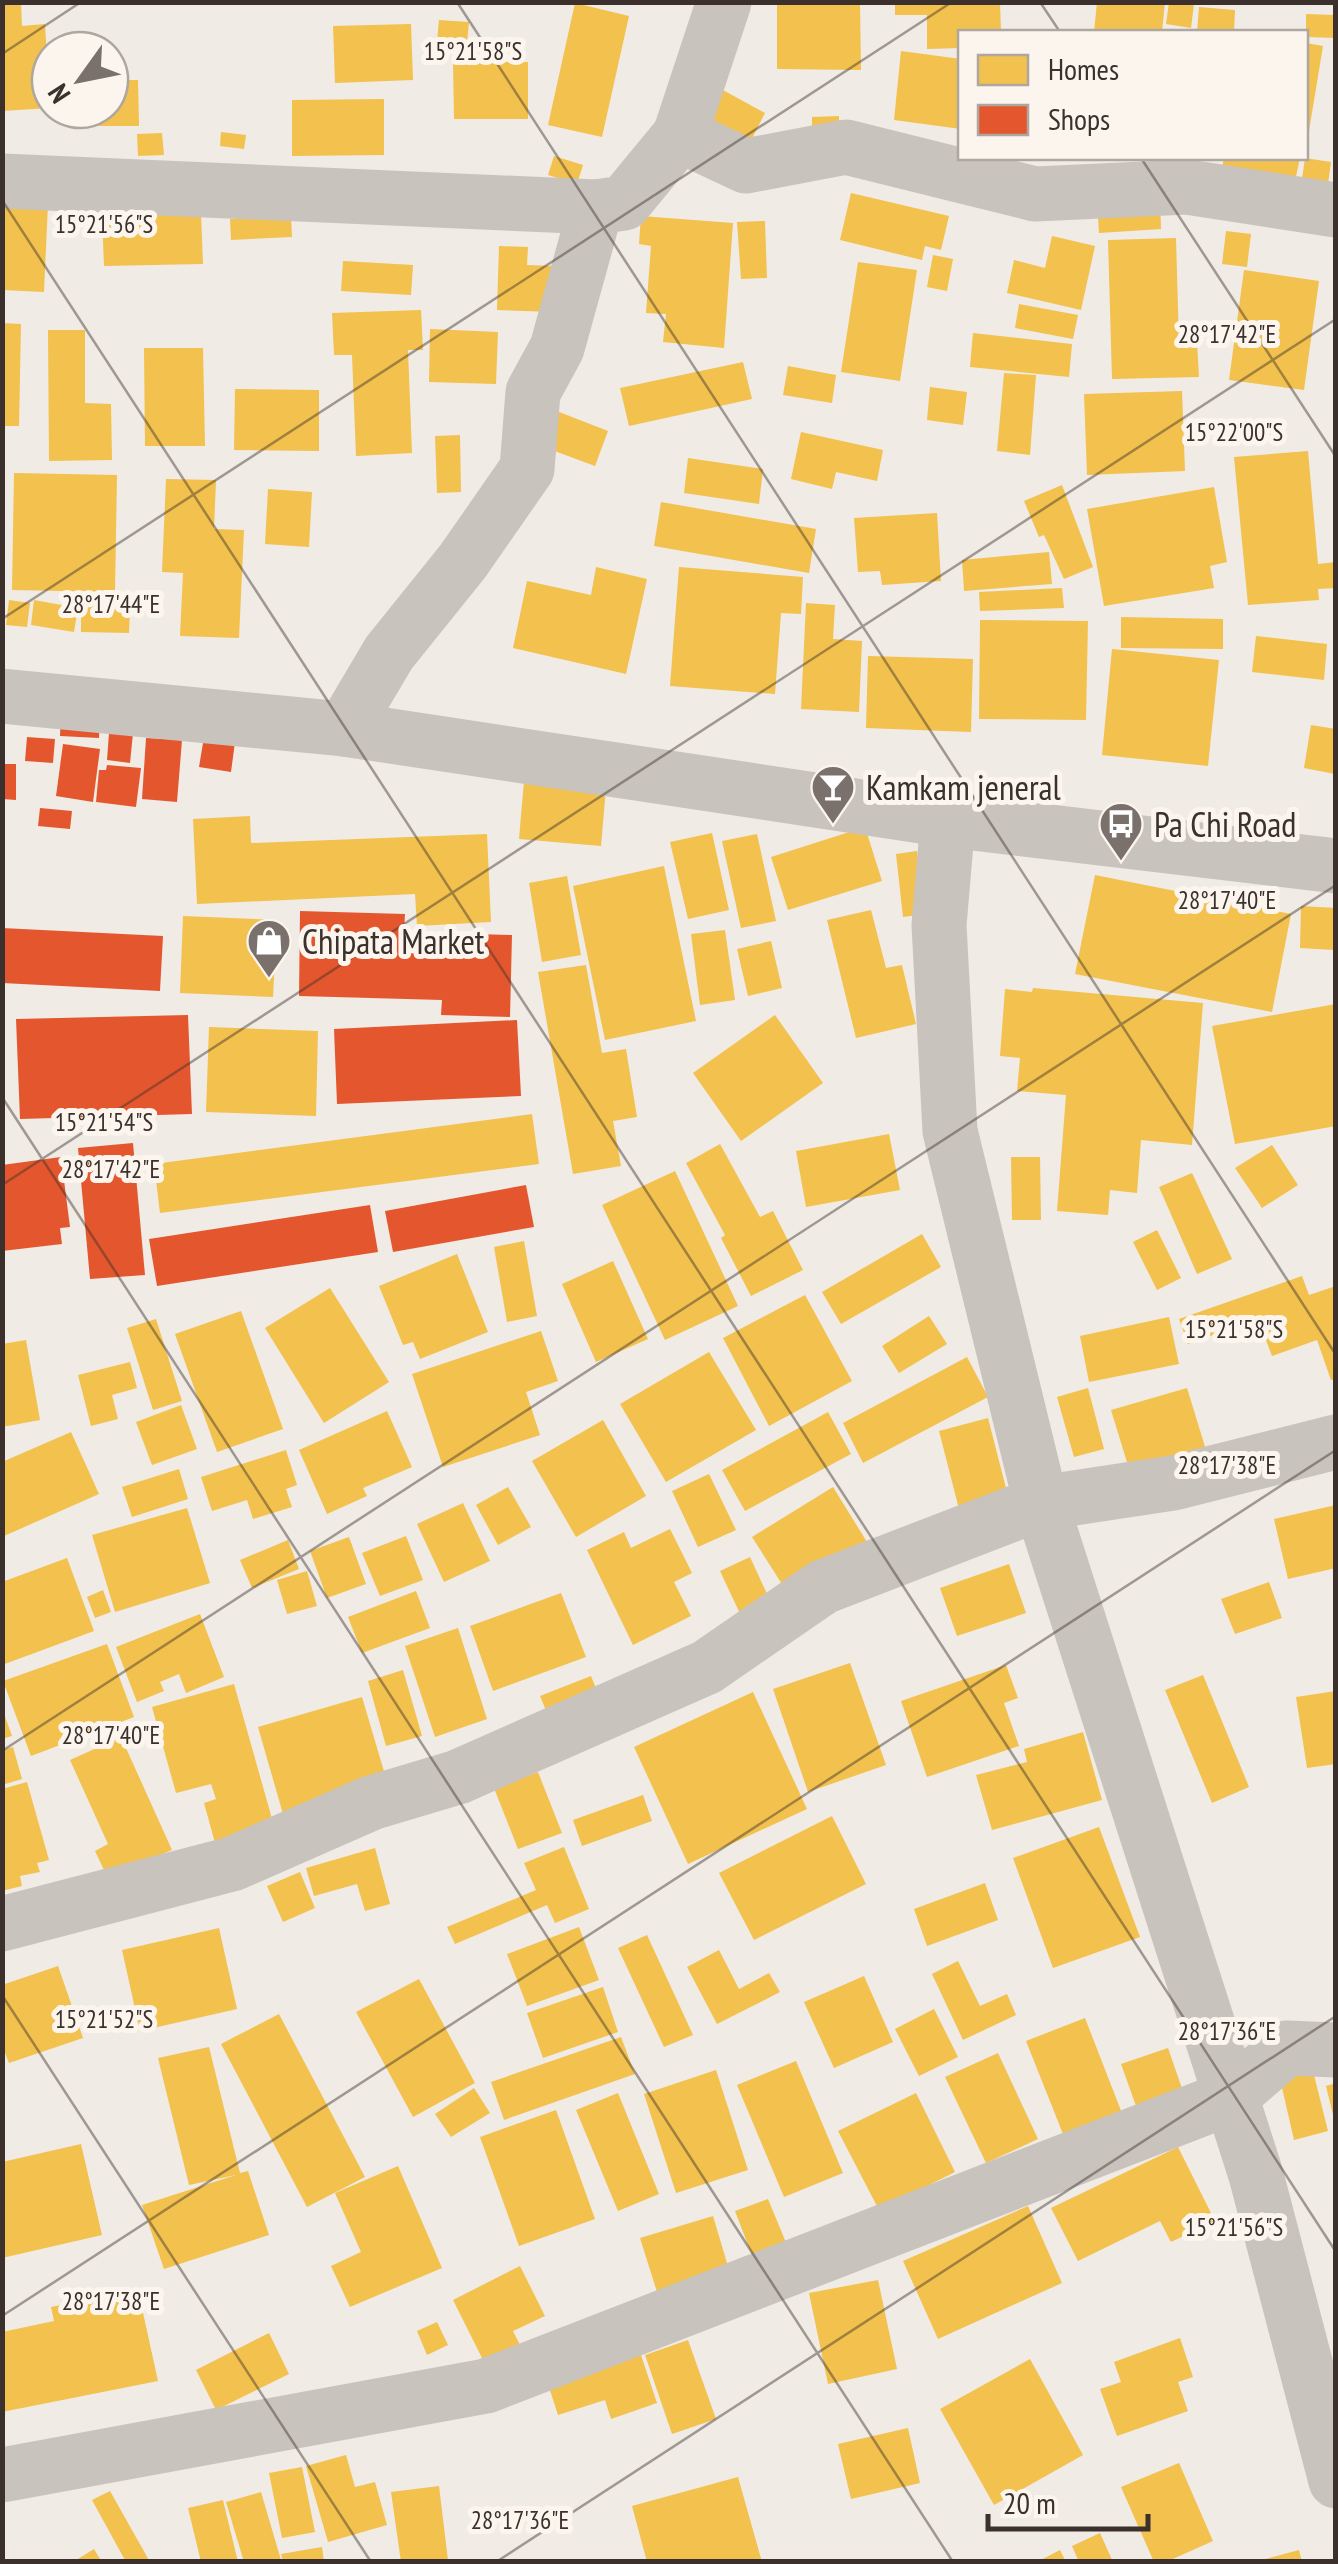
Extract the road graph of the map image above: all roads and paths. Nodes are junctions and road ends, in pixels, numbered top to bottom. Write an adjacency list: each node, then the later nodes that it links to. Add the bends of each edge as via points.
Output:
1 (724, 2): 2 (street)
2 (680, 135): 4 (street, via 624,203); 5 (street, via 746,166 846,147 1035,194 1187,187)
3 (2, 180): 4 (street)
4 (596, 207): 7 (street, via 556,348 533,392 527,468 389,653)
5 (1336, 210)
6 (2, 696): 7 (street)
7 (344, 729): 8 (street)
8 (948, 820): 9 (street); 11 (street, via 939,925 950,1131)
9 (1336, 866)
10 (1336, 1442): 11 (street, via 1174,1483)
11 (1041, 1504): 12 (street, via 824,1588 706,1668 458,1776 371,1803 232,1864); 14 (street)
12 (2, 1924)
13 (1336, 2050): 14 (street, via 1287,2048)
14 (1229, 2098): 15 (street, via 486,2386); 16 (street, via 1256,2175)
15 (2, 2475)
16 (1336, 2481)

